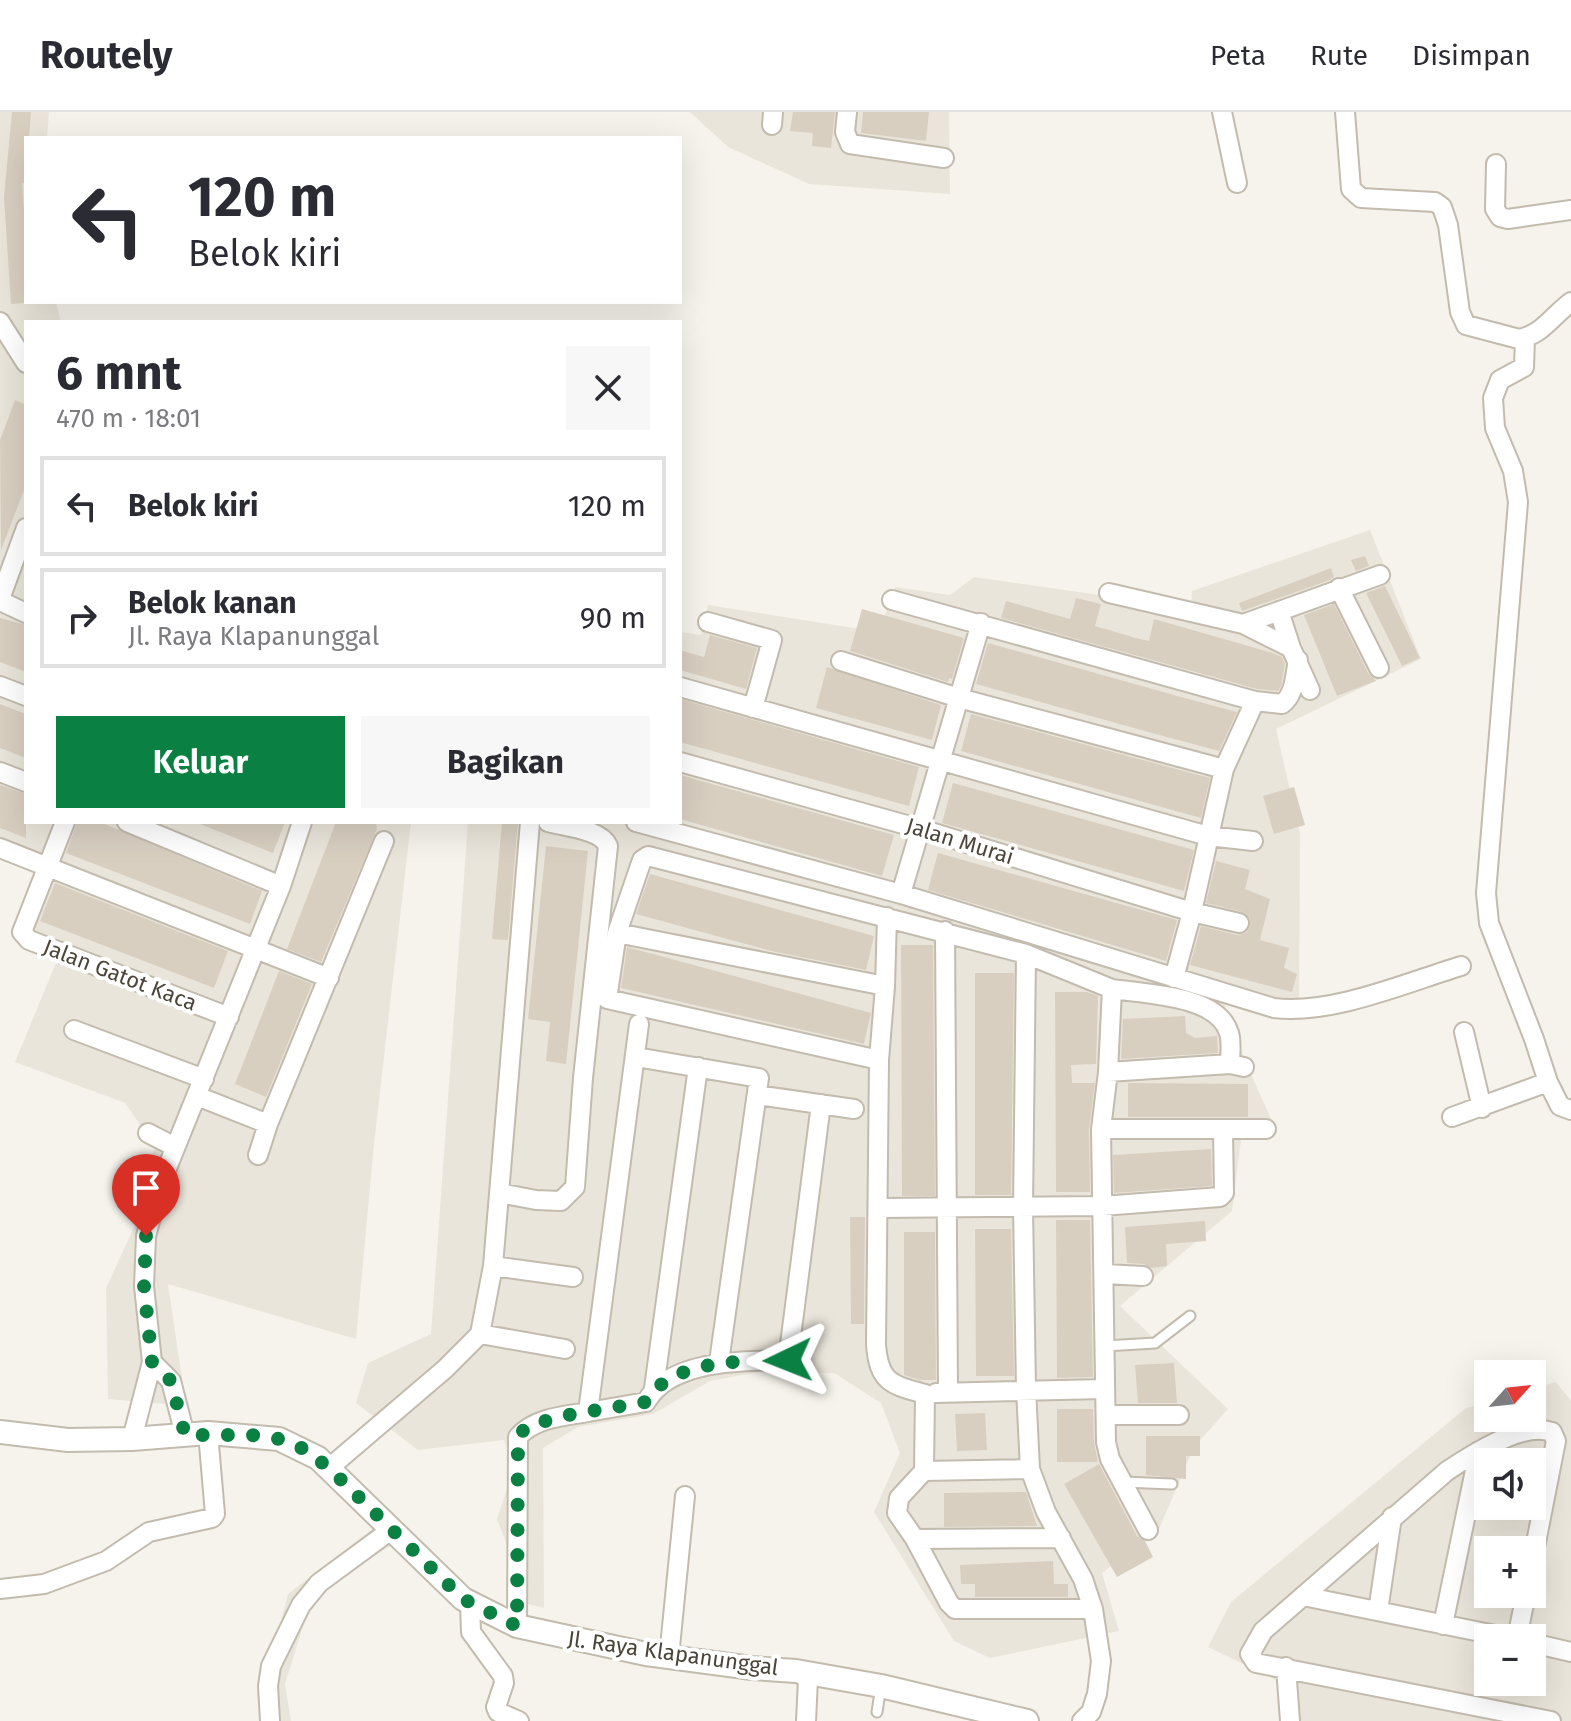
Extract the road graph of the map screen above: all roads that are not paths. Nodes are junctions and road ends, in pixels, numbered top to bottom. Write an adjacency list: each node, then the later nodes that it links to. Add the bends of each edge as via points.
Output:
1 (847, 112): 4 (street, via 850,144)
2 (1222, 112): 6 (street)
3 (1345, 112): 10 (street, via 1351,189 1361,198 1435,202 1442,207 1466,325)
4 (944, 158)
5 (1496, 164): 7 (street, via 1495,209 1500,217)
6 (1237, 183)
7 (1571, 210)
8 (1571, 302): 10 (street, via 1546,327)
9 (0, 322): 11 (street)
10 (1525, 338): 72 (street, via 1524,367 1500,380 1493,398 1495,428 1513,471 1518,502 1486,893 1489,923)
11 (24, 360)
12 (24, 534): 16 (street)
13 (1380, 575): 14 (street)
14 (1339, 588): 18 (street); 25 (street)
15 (1109, 593): 22 (street)
16 (0, 600): 19 (street)
17 (892, 600): 21 (street)
18 (1279, 611): 22 (street); 23 (street)
19 (24, 612)
20 (708, 622): 32 (street, via 772,640)
21 (981, 623): 30 (street); 31 (street)
22 (1243, 624): 23 (street)
23 (1294, 654): 28 (street); 31 (street, via 1286,701)
24 (841, 661): 30 (street)
25 (1379, 668)
26 (0, 686): 29 (street)
27 (682, 688): 32 (street)
28 (1310, 690)
29 (24, 695)
30 (959, 698): 33 (street); 35 (street)
31 (1255, 701): 35 (street)
32 (753, 708): 33 (street)
33 (942, 760): 44 (street); 45 (street)
34 (682, 763): 44 (street, Jalan Murai)
35 (1224, 769): 45 (street)
36 (0, 772): 37 (street)
37 (24, 781)
38 (64, 824): 49 (street)
39 (132, 824): 50 (street)
40 (301, 824): 50 (street)
41 (530, 824): 87 (street)
42 (555, 824): 87 (street, via 598,836 608,846 575,1187 561,1201)
43 (643, 824): 51 (street)
44 (921, 829): 51 (street); 52 (street, Jalan Murai)
45 (1208, 836): 47 (street); 52 (street)
46 (384, 841): 60 (street)
47 (1253, 841)
48 (0, 848): 49 (street)
49 (48, 867): 57 (street); 64 (street, Jalan Gatot Kaca, via 24,923 22,932 29,940)
50 (281, 886): 57 (street)
51 (901, 894): 61 (street)
52 (1192, 912): 54 (street, Jalan Murai); 61 (street)
53 (887, 917): 55 (street); 56 (street, via 648,856 642,860); 62 (street)
54 (1239, 923)
55 (945, 931): 58 (street); 91 (street)
56 (617, 933): 62 (street); 69 (street, via 607,999)
57 (256, 949): 60 (street); 64 (street)
58 (1026, 954): 63 (street); 90 (street)
59 (1461, 966): 61 (street, via 1320,1009 1295,1011)
60 (329, 978): 80 (street)
61 (1174, 978)
62 (885, 986): 69 (street)
63 (1112, 989): 71 (street); 71 (street, via 1191,1002 1220,1015 1237,1066)
64 (229, 1017): 73 (street)
65 (639, 1024): 68 (street)
66 (74, 1030): 73 (street)
67 (1464, 1032): 76 (street)
68 (636, 1057): 70 (street); 107 (street)
69 (879, 1060): 89 (street)
70 (698, 1067): 74 (street, via 759,1078); 102 (street)
71 (1108, 1072): 81 (street)
72 (1548, 1082): 76 (street); 78 (street, via 1560,1106)
73 (201, 1088): 80 (street); 85 (street)
74 (757, 1095): 75 (street); 101 (street)
75 (821, 1104): 77 (street); 101 (street, via 788,1360)
76 (1482, 1108): 79 (street)
77 (854, 1109)
78 (1571, 1110)
79 (1452, 1117)
80 (268, 1124): 86 (street)
81 (1101, 1129): 83 (street); 88 (street)
82 (1266, 1129): 83 (street)
83 (1223, 1131): 88 (street, via 1220,1197)
84 (148, 1133): 85 (street)
85 (175, 1147): 100 (street, via 146,1236 144,1286)
86 (258, 1155)
87 (499, 1193): 92 (street)
88 (1102, 1206): 90 (street); 93 (street)
89 (879, 1208): 91 (street); 106 (street, via 878,1366 887,1380)
90 (1023, 1208): 91 (street); 103 (street)
91 (946, 1209): 105 (street)
92 (493, 1266): 95 (street); 97 (street)
93 (1105, 1274): 94 (street); 98 (street)
94 (1143, 1276)
95 (573, 1277)
96 (1190, 1316): 98 (lane, via 1155,1343)
97 (480, 1334): 99 (street); 116 (street)
98 (1105, 1346): 104 (street)
99 (565, 1349)
100 (152, 1362): 112 (street, via 171,1381); 113 (street)
101 (719, 1362): 102 (street)
102 (654, 1388): 107 (street, via 646,1402)
103 (1026, 1389): 104 (street); 105 (street); 117 (street)
104 (1105, 1389): 108 (street)
105 (948, 1392): 106 (street)
106 (925, 1394): 118 (street)
107 (588, 1412): 135 (street, via 526,1427 518,1437)
108 (1106, 1415): 109 (street); 120 (street, via 1106,1442)
109 (1179, 1415)
110 (0, 1432): 113 (street, Jl. Raya Klapanunggal, via 68,1440)
111 (208, 1433): 112 (street, Jl. Raya Klapanunggal); 116 (street, Jl. Raya Klapanunggal, via 279,1439); 129 (street, via 212,1518 149,1532 106,1561 44,1584)
112 (185, 1435): 113 (street, Jl. Raya Klapanunggal)
113 (132, 1439)
114 (1486, 1448): 122 (street, via 1542,1428 1552,1432 1556,1441)
115 (1474, 1454): 124 (street)
116 (329, 1468): 125 (street, Jl. Raya Klapanunggal)
117 (1030, 1469): 118 (street); 127 (street)
118 (924, 1471): 128 (street, via 899,1498 897,1513)
119 (1474, 1475): 134 (street)
120 (1121, 1482): 121 (lane); 126 (street)
121 (1172, 1484)
122 (1546, 1492)
123 (685, 1496): 139 (street)
124 (1392, 1517): 130 (street); 133 (street)
125 (391, 1530): 131 (street, Jl. Raya Klapanunggal); 144 (street, via 319,1583 301,1605 271,1666)
126 (1148, 1530)
127 (1061, 1538): 128 (street); 132 (street)
128 (915, 1539): 132 (street, via 955,1609)
129 (0, 1589)
130 (1303, 1596): 133 (street); 140 (street, via 1263,1631 1250,1654 1256,1663)
131 (470, 1604): 135 (street, Jl. Raya Klapanunggal); 145 (street, via 471,1632 503,1676 498,1712)
132 (1093, 1609): 148 (street, via 1101,1661 1097,1694)
133 (1378, 1611): 134 (street)
134 (1443, 1625): 136 (street)
135 (517, 1626): 139 (street, Jl. Raya Klapanunggal)
136 (1474, 1631)
137 (1546, 1646): 138 (street)
138 (1571, 1652)
139 (669, 1657): 141 (street, Jl. Raya Klapanunggal)
140 (1286, 1667): 149 (street); 150 (street)
141 (796, 1671): 142 (street, Jl. Raya Klapanunggal); 146 (street, via 808,1679)
142 (881, 1686): 143 (lane); 147 (street, Jl. Raya Klapanunggal)
143 (877, 1712)
144 (270, 1721)
145 (519, 1721)
146 (806, 1721)
147 (1027, 1721)
148 (1082, 1721)
149 (1290, 1721)
150 (1551, 1721)

